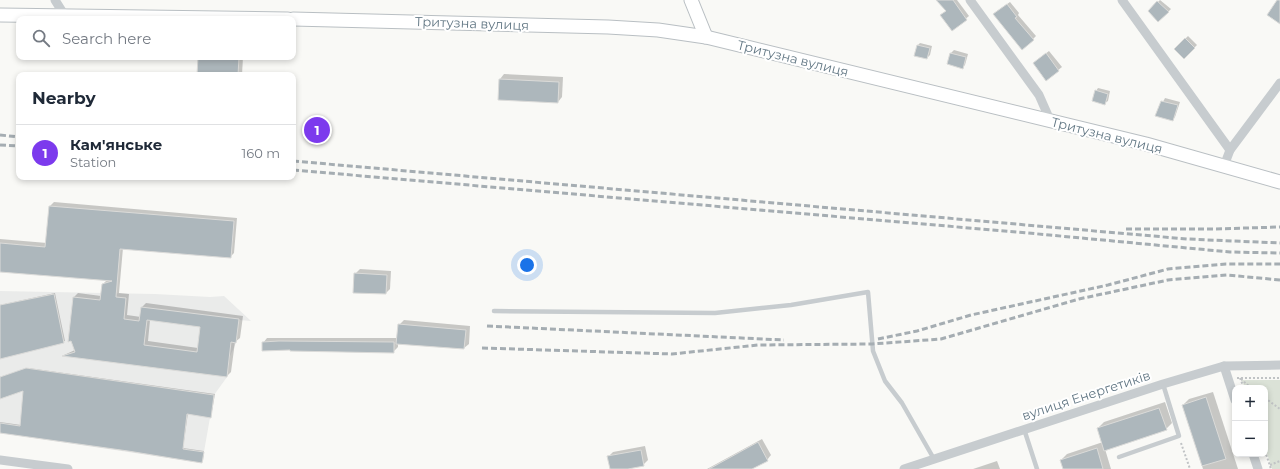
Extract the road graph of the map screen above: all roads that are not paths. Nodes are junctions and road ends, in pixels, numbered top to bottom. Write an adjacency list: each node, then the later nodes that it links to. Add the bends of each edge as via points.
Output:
1 (55, 0): 6 (street)
2 (691, 0): 8 (street)
3 (970, 0): 10 (street, via 1039,95)
4 (1122, 0): 11 (street)
5 (0, 15): 6 (street)
6 (65, 16)
7 (296, 19): 8 (street, Тритузна вулиця, via 608,27 658,30)
8 (706, 37): 10 (street, Тритузна вулиця)
9 (1280, 82): 11 (street)
10 (1050, 120): 12 (street, Тритузна вулиця)
11 (1230, 150): 12 (street)
12 (1224, 166): 13 (street, Тритузна вулиця)
13 (1280, 182)
14 (494, 311): 22 (lane, via 714,313 791,305 868,292 873,351 880,369)
15 (1280, 365): 16 (street, вулиця Енергетиків)
16 (1224, 366): 17 (street, вулиця Енергетиків); 18 (street)
17 (1163, 384): 19 (street, вулиця Енергетиків); 20 (lane, via 1179,436)
18 (1232, 391)
19 (1024, 429): 22 (street, вулиця Енергетиків); 27 (lane)
20 (1119, 457)
21 (1254, 457): 28 (street)
22 (934, 459): 26 (street, вулиця Енергетиків)
23 (0, 460): 24 (street)
24 (28, 467): 25 (street)
25 (68, 469)
26 (904, 469)
27 (1037, 469)
28 (1258, 469)

